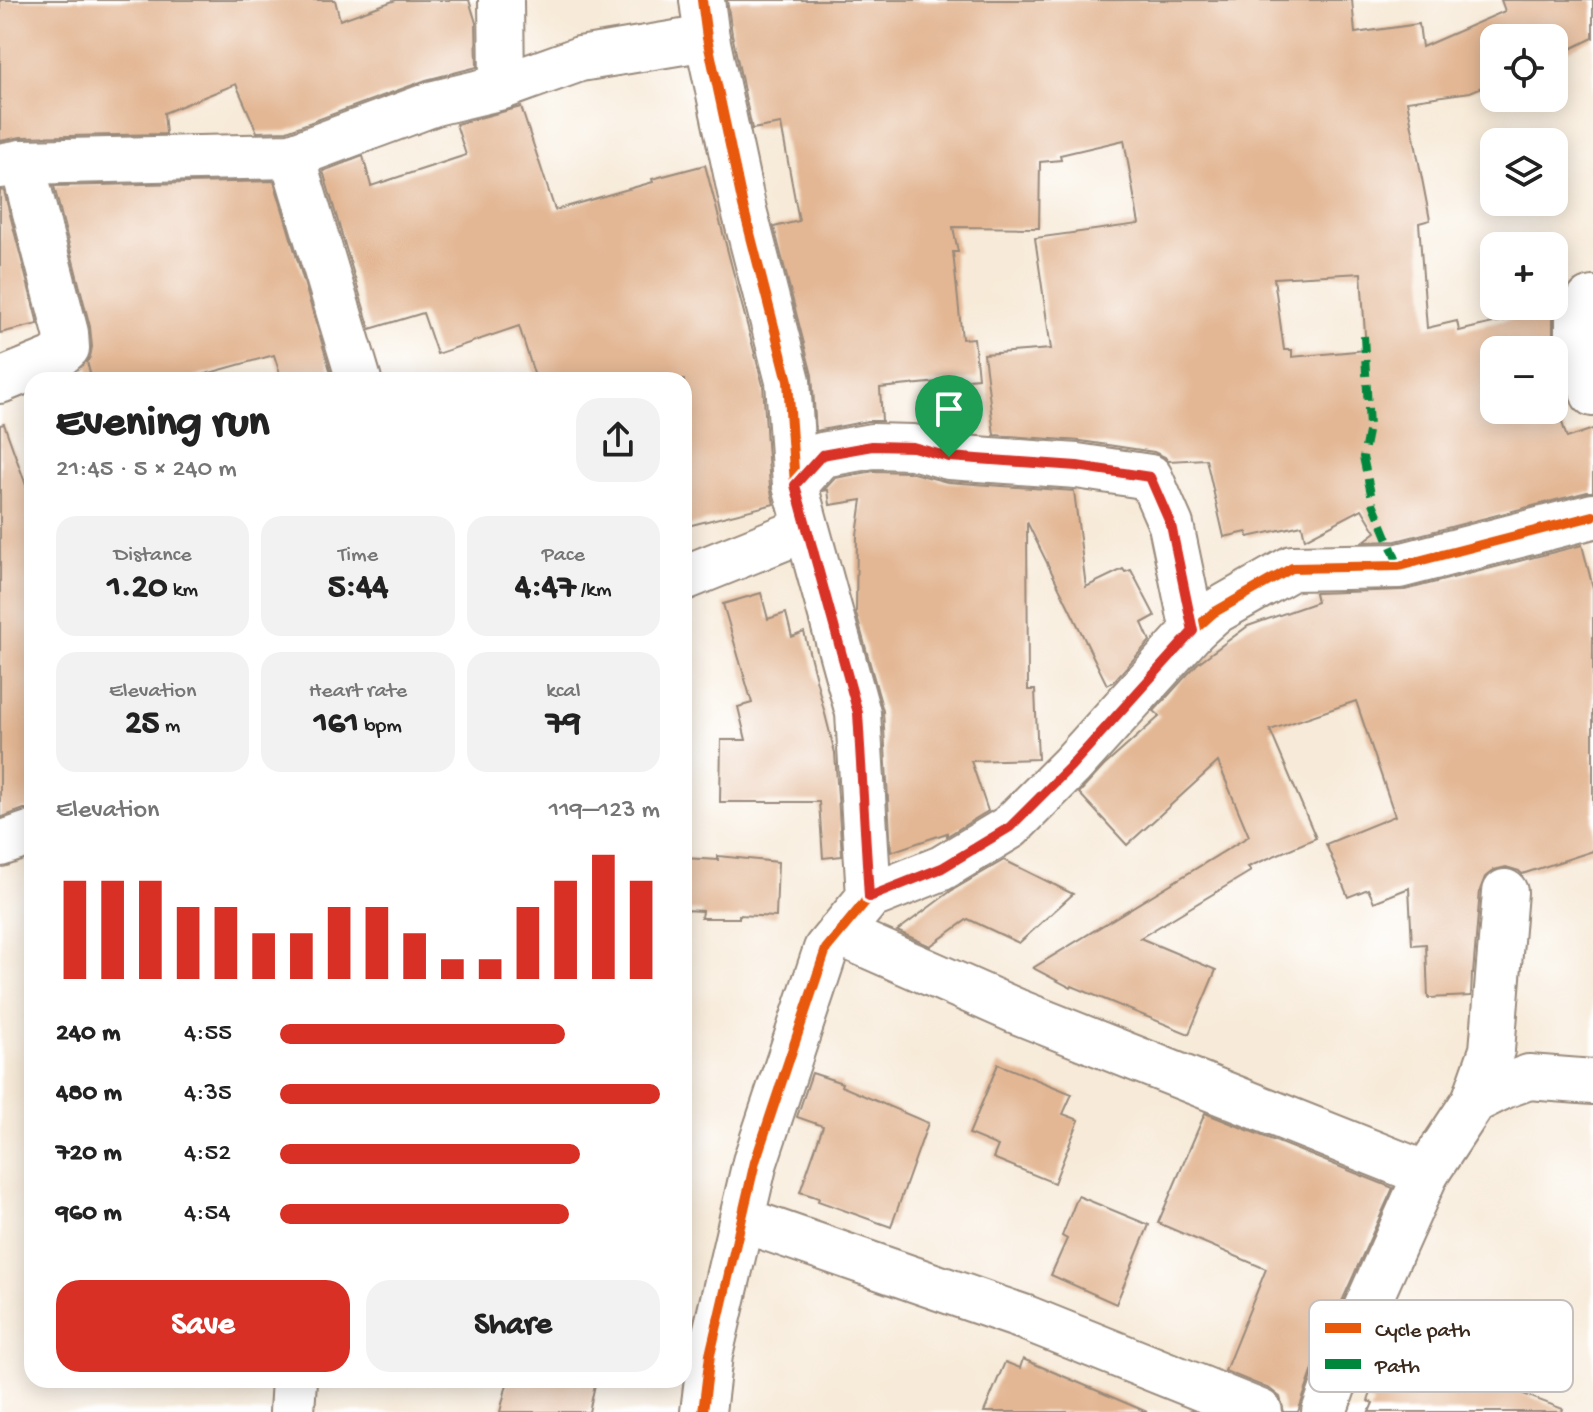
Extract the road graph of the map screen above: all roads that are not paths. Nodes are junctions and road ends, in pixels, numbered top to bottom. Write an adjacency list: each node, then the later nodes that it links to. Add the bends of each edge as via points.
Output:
1 (501, 0): 3 (street)
2 (704, 19): 3 (street); 11 (street, via 743,206 788,381)
3 (502, 87): 4 (street, via 435,103)
4 (292, 156): 5 (street); 8 (street)
5 (11, 164): 7 (street)
6 (1593, 299): 10 (street, via 1578,319 1578,336)
7 (74, 364): 9 (street, via 54,359)
8 (357, 372)
9 (0, 381)
10 (1593, 394)
11 (795, 485): 13 (street); 15 (street, via 822,455 872,446 1150,477 1171,525)
12 (1593, 516): 15 (street, via 1399,566 1292,568 1213,613)
13 (806, 529): 14 (street); 19 (street, via 858,713)
14 (692, 575)
15 (1193, 631): 19 (street, via 1010,827 942,868)
16 (24, 836): 17 (street)
17 (0, 844)
18 (1505, 892): 22 (street, via 1492,1050)
19 (869, 897): 20 (street)
20 (839, 933): 23 (street, via 1016,1011); 24 (street, via 821,963 755,1162)
21 (1593, 1082): 22 (street, via 1529,1077)
22 (1474, 1101): 23 (street)
23 (1426, 1174): 25 (street)
24 (743, 1220): 26 (street); 31 (street, via 1026,1318)
25 (1370, 1300)
26 (697, 1353): 30 (street)
27 (294, 1388): 29 (street)
28 (1331, 1392): 32 (street)
29 (292, 1412)
30 (703, 1412)
31 (1260, 1412)
32 (1324, 1412)

